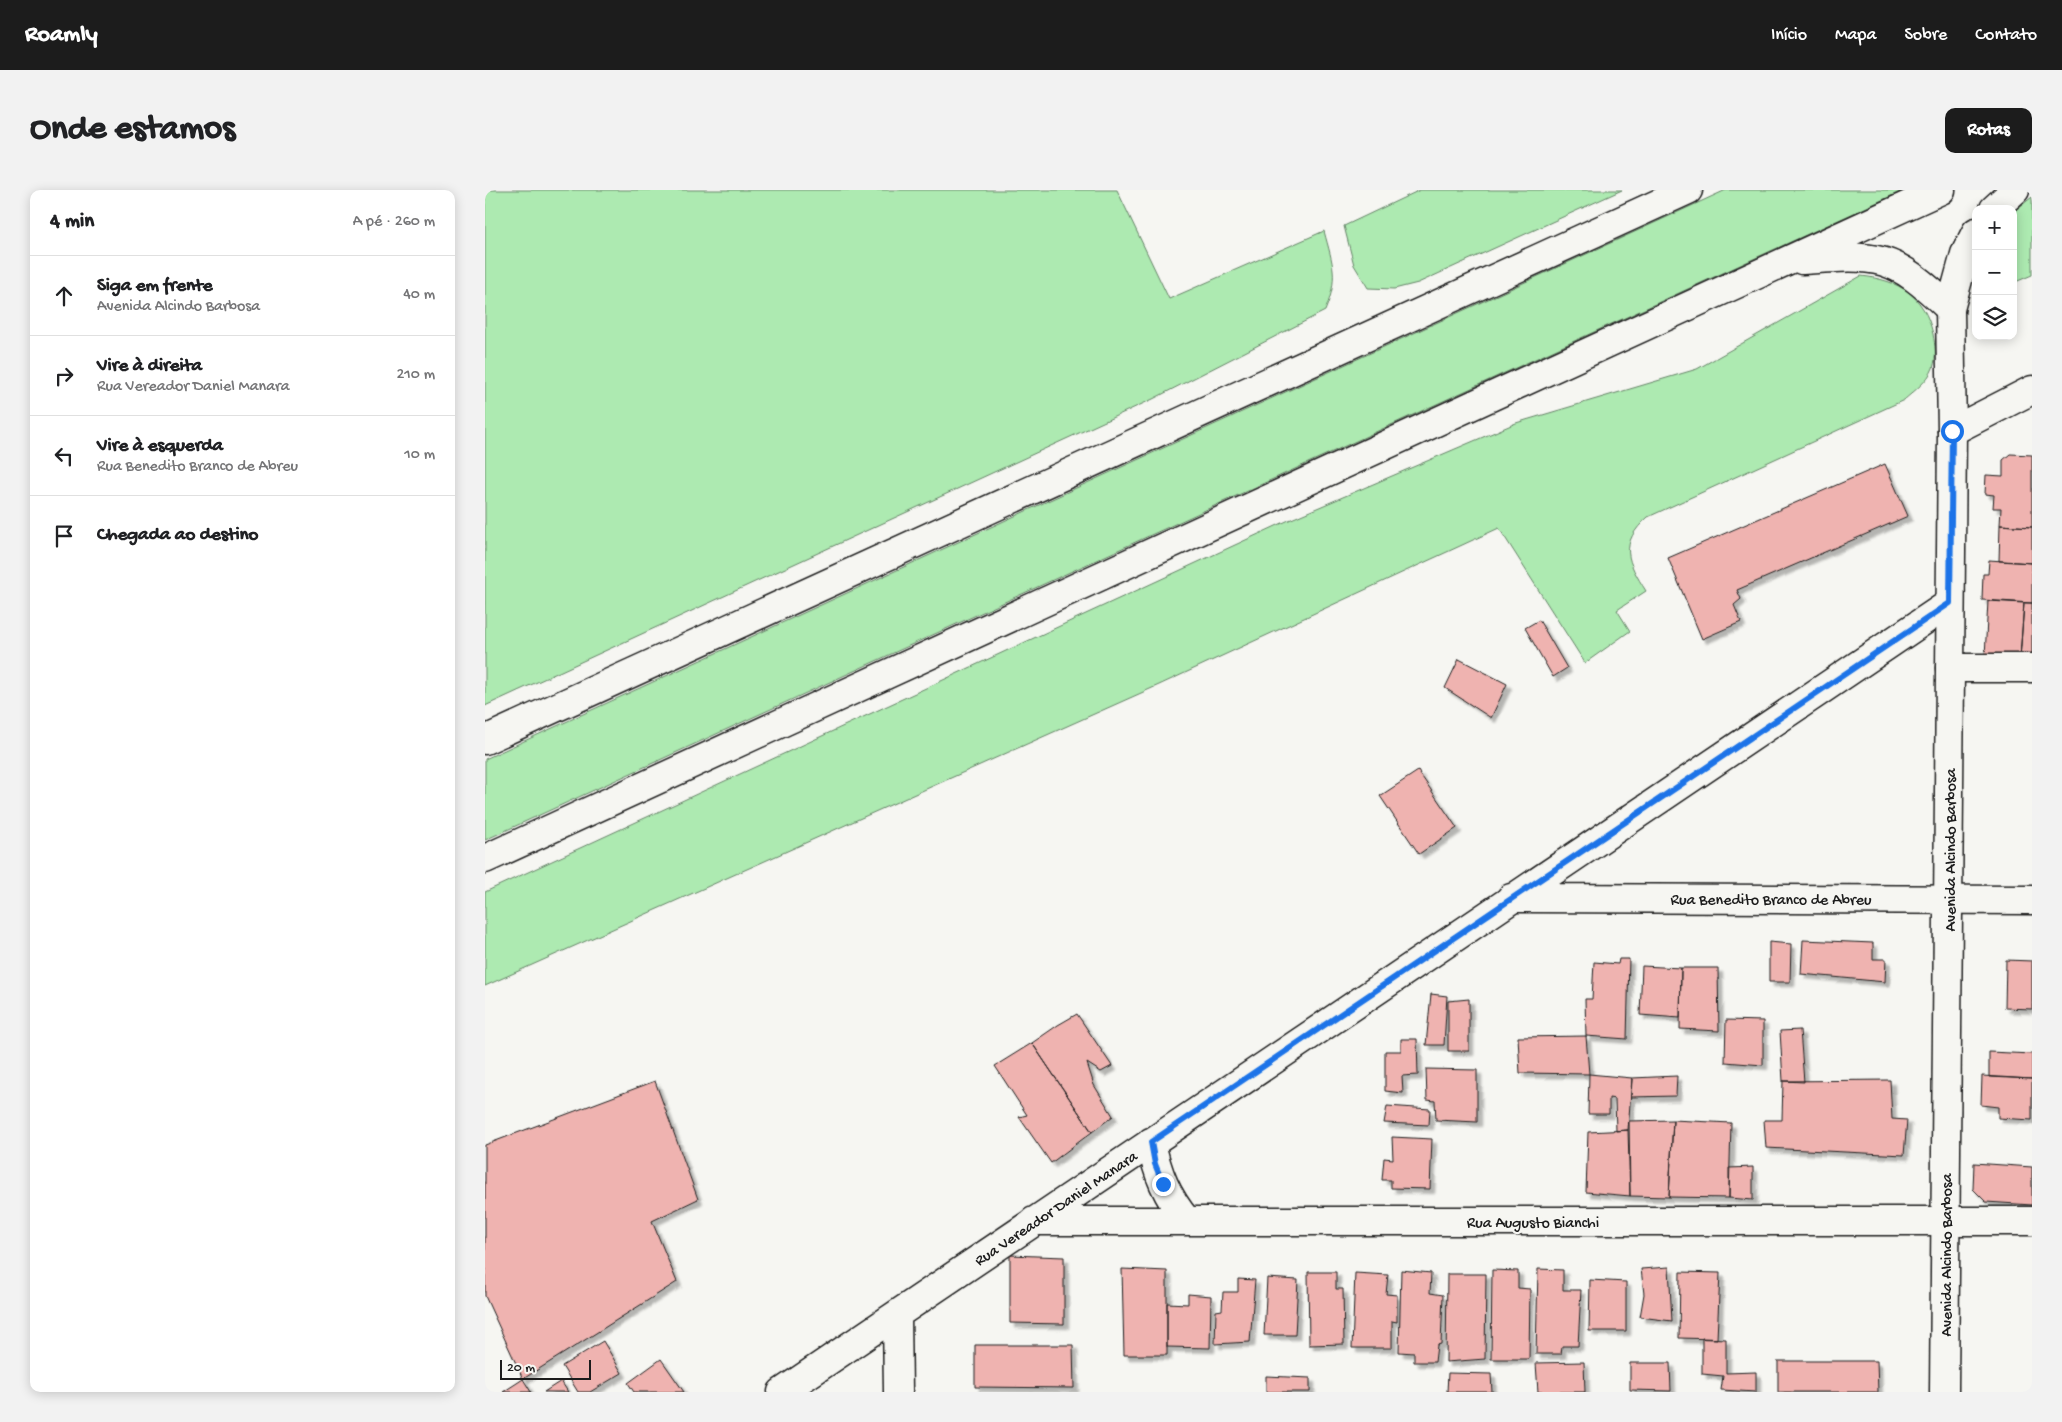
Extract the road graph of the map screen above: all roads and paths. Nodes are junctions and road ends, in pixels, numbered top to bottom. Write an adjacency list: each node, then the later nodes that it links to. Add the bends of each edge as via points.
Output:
1 (1688, 190): 13 (main road)
2 (1941, 190): 6 (main road)
3 (2015, 190): 4 (main road)
4 (1998, 205)
5 (1972, 240): 7 (main road, Avenida Alcindo Barbosa)
6 (1781, 262): 7 (main road, via 1845,256 1877,258 1923,283); 14 (main road, via 1587,354)
7 (1949, 309): 9 (main road, Avenida Alcindo Barbosa)
8 (2032, 390): 9 (main road)
9 (1952, 431): 10 (main road, Avenida Alcindo Barbosa)
10 (1950, 603): 11 (main road, Avenida Alcindo Barbosa); 15 (main road, Rua Vereador Daniel Manara)
11 (1950, 668): 12 (main road); 16 (main road, Avenida Alcindo Barbosa)
12 (2032, 668)
13 (485, 740)
14 (485, 858)
15 (1511, 898): 16 (main road, Rua Benedito Branco de Abreu); 18 (main road, Rua Vereador Daniel Manara)
16 (1949, 898): 17 (main road, Rua Benedito Branco de Abreu); 21 (main road, Avenida Alcindo Barbosa)
17 (2032, 900)
18 (1151, 1142): 19 (main road, Rua Vereador Daniel Manara); 20 (main road, via 1163,1184)
19 (1034, 1221): 20 (main road, Rua Augusto Bianchi); 23 (main road, Rua Vereador Daniel Manara)
20 (1187, 1221): 21 (main road, Rua Augusto Bianchi)
21 (1944, 1221): 22 (main road, Rua Augusto Bianchi); 26 (main road, Avenida Alcindo Barbosa)
22 (2032, 1221)
23 (897, 1315): 24 (main road, Rua Vereador Daniel Manara); 25 (main road)
24 (783, 1392)
25 (898, 1392)
26 (1944, 1392)

